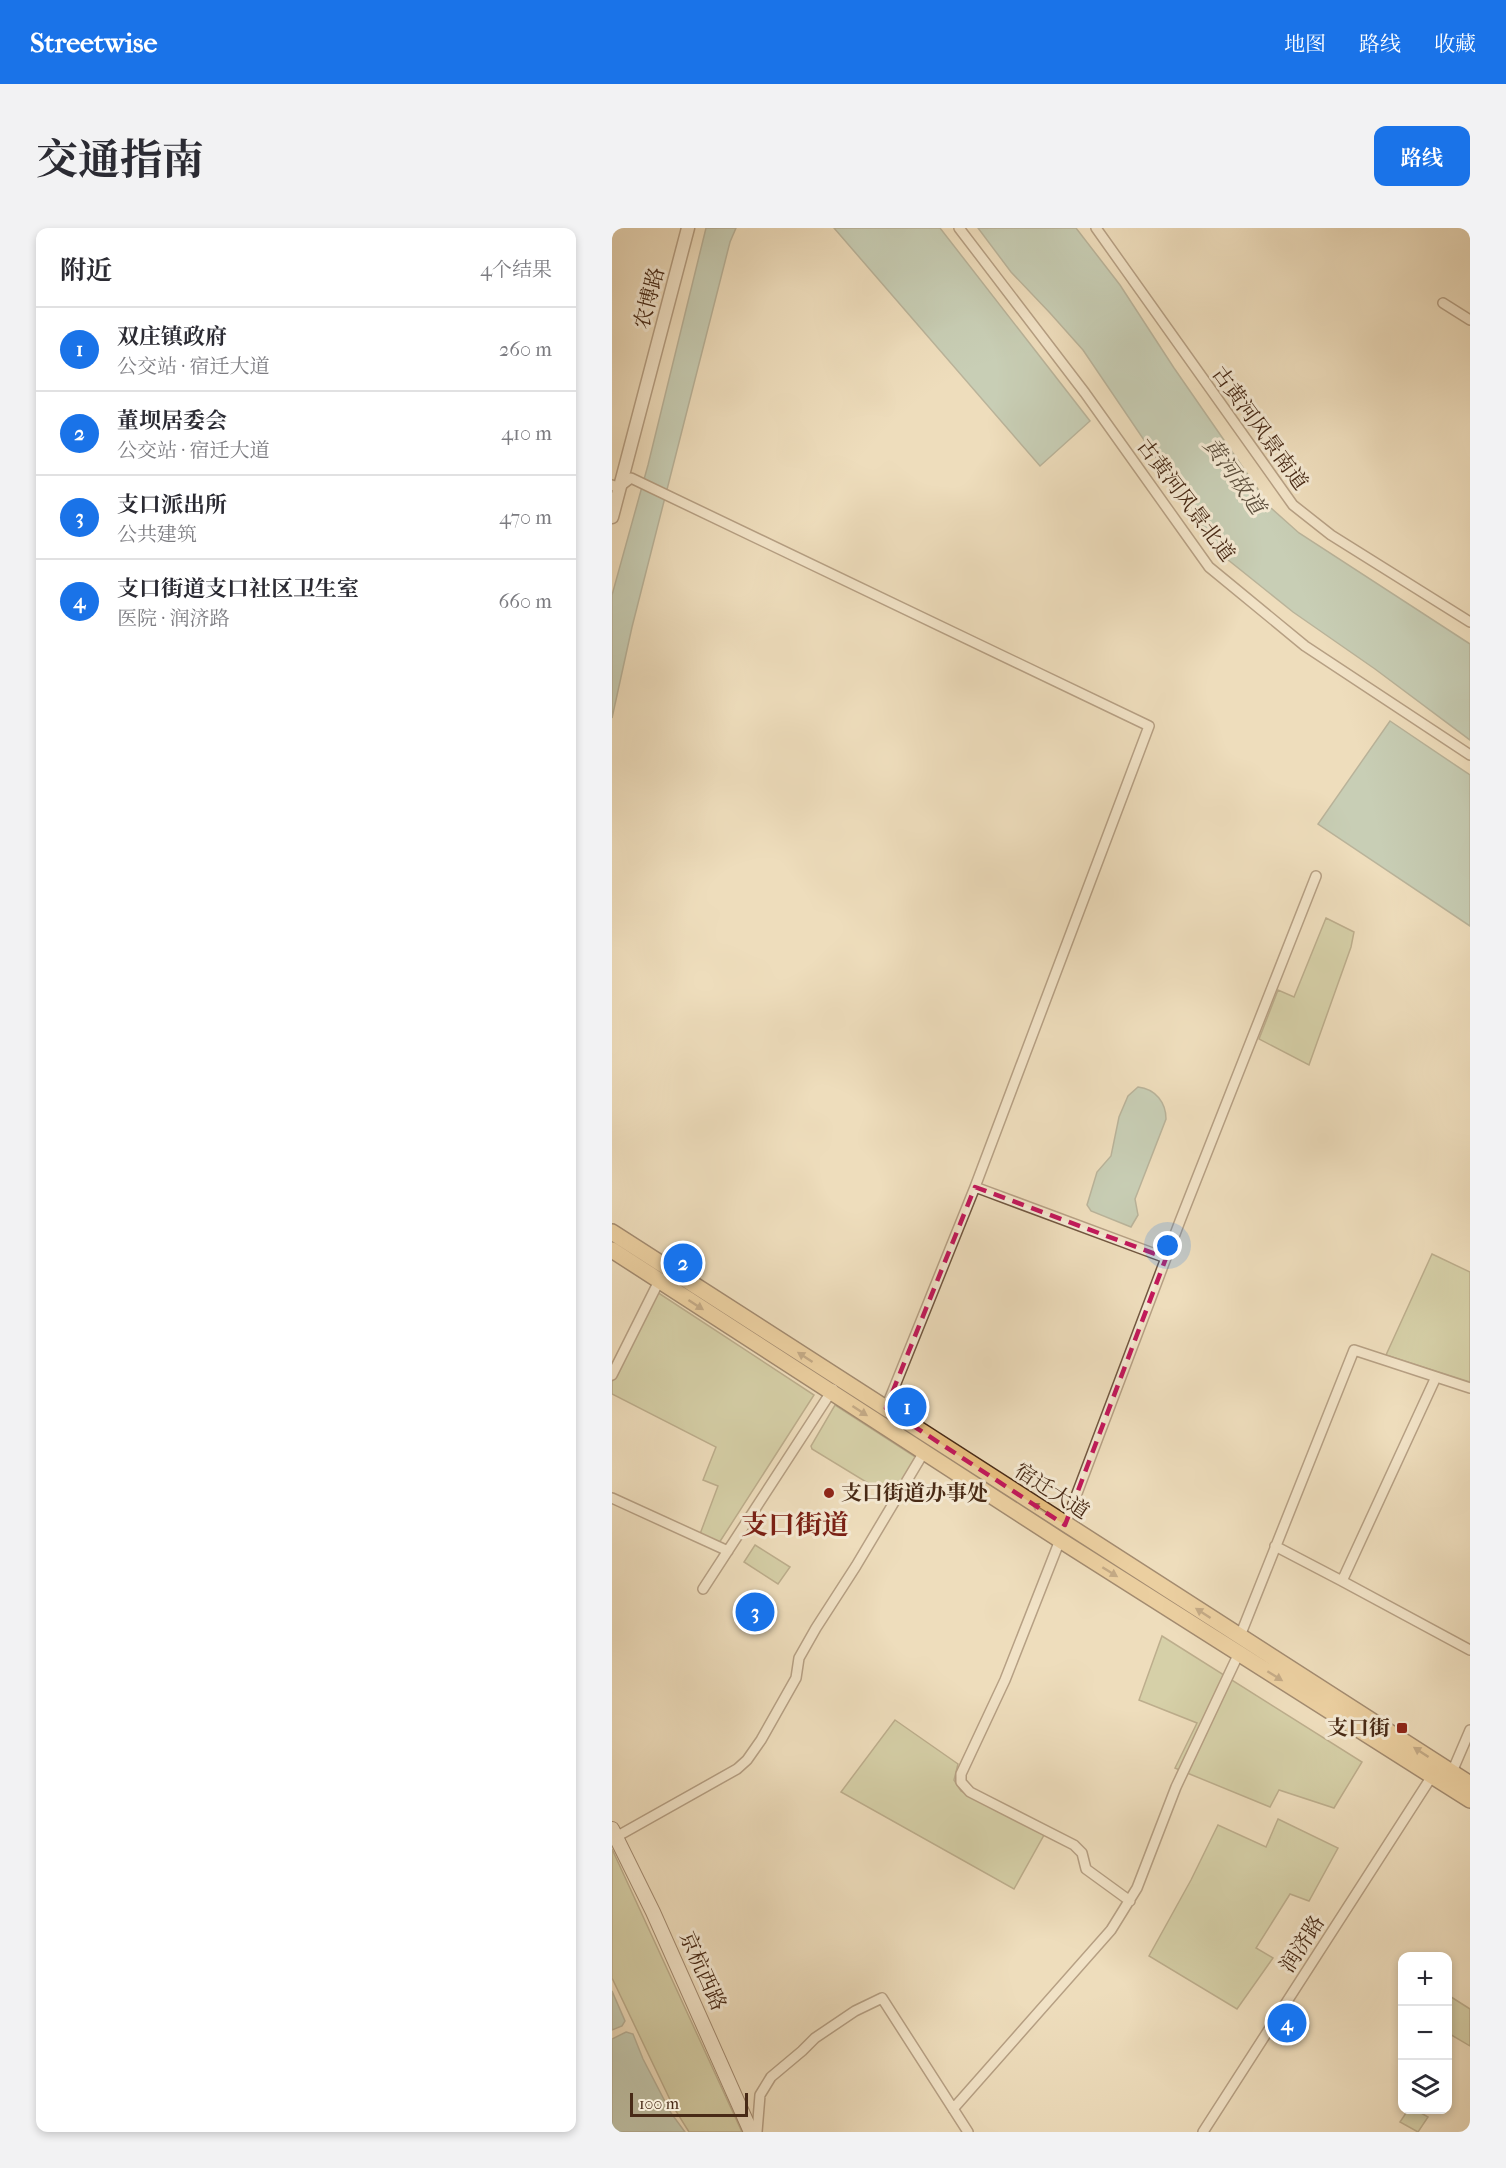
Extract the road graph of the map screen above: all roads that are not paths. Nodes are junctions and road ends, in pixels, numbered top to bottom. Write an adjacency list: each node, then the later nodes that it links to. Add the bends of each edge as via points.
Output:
1 (688, 228): 6 (street, 农博路)
2 (959, 228): 9 (street, 古黄河风景北道, via 1085,393 1209,567 1305,646)
3 (1096, 228): 8 (street, 古黄河风景南道, via 1293,505 1331,535)
4 (1443, 303): 5 (street)
5 (1470, 321)
6 (615, 487): 7 (street, 农博路); 11 (street, via 631,478 1149,726)
7 (612, 517)
8 (1470, 622)
9 (1470, 755)
10 (1316, 876): 14 (street)
11 (975, 1187): 14 (street); 20 (street)
12 (612, 1232): 18 (main road, 宿迁大道, one-way to 12)
13 (612, 1250): 15 (main road, 宿迁大道)
14 (1166, 1258): 23 (street)
15 (659, 1281): 16 (street); 18 (main road, 宿迁大道, one-way to 18)
16 (612, 1375)
17 (1436, 1377): 19 (street); 25 (street, via 1354,1350); 27 (street)
18 (835, 1385): 20 (main road, 宿迁大道); 21 (main road, 宿迁大道, one-way to 21); 26 (street)
19 (1470, 1388)
20 (886, 1408): 23 (main road, 宿迁大道, one-way to 20)
21 (924, 1452): 24 (main road, 宿迁大道); 37 (street, via 816,1628 800,1658 795,1678 747,1760 737,1769)
22 (612, 1498): 26 (street)
23 (1065, 1525): 29 (main road, 宿迁大道, one-way to 23)
24 (1060, 1540): 31 (main road, 宿迁大道, one-way to 31); 38 (street, via 961,1782 970,1792 1074,1845 1082,1854 1086,1869)
25 (1275, 1546): 27 (street); 29 (street)
26 (728, 1551): 28 (street)
27 (1342, 1581): 30 (street)
28 (704, 1589)
29 (1240, 1636): 33 (main road, 宿迁大道, one-way to 29)
30 (1470, 1650)
31 (1239, 1653): 34 (main road, 宿迁大道, one-way to 34); 38 (street, via 1176,1787)
32 (1470, 1730): 33 (street)
33 (1452, 1772): 35 (main road, 宿迁大道)
34 (1431, 1776): 36 (main road, 宿迁大道); 43 (street, 润济路)
35 (1470, 1784)
36 (1470, 1800)
37 (614, 1833): 40 (main road, 京杭西路)
38 (1130, 1901): 39 (street, via 1111,1930)
39 (953, 2109): 41 (street, via 882,1998 815,2038 771,2078 760,2095); 42 (street)
40 (751, 2132)
41 (758, 2132)
42 (968, 2132)
43 (1203, 2132)

